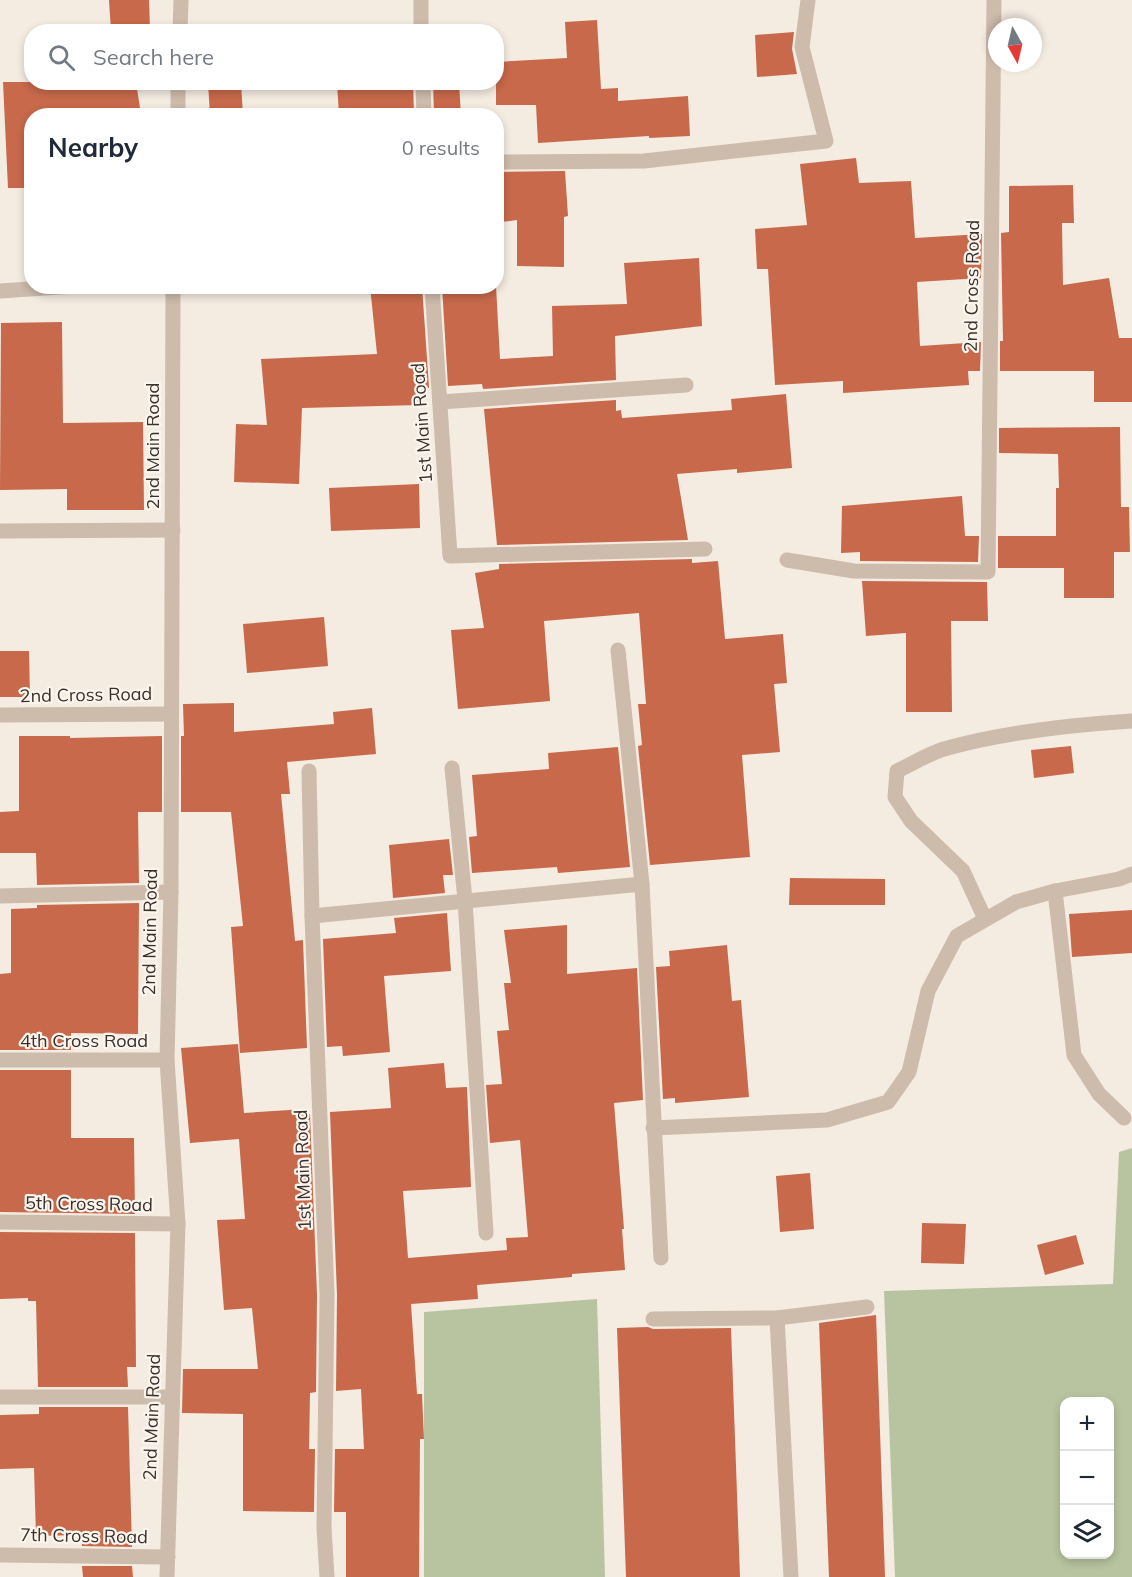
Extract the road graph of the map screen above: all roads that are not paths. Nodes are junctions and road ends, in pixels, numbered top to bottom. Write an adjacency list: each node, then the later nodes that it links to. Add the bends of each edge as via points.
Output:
1 (181, 0): 5 (street)
2 (421, 0): 6 (street)
3 (808, 0): 11 (street, via 802,47 826,141 644,160)
4 (994, 0): 21 (street, 2nd Cross Road, via 988,572 854,572)
5 (180, 24)
6 (422, 24)
7 (178, 90): 9 (street)
8 (423, 90): 10 (street)
9 (178, 108)
10 (424, 108)
11 (504, 162)
12 (24, 289): 13 (street)
13 (0, 291)
14 (173, 294): 18 (street, 2nd Main Road)
15 (433, 294): 17 (street, 1st Main Road)
16 (686, 385): 17 (street)
17 (440, 402): 20 (street, 1st Main Road, via 450,556)
18 (172, 530): 19 (street); 23 (street, 2nd Main Road)
19 (0, 531)
20 (705, 549)
21 (787, 560)
22 (618, 650): 29 (street)
23 (171, 714): 24 (street, 2nd Cross Road); 31 (street, 2nd Main Road)
24 (0, 715)
25 (1132, 721): 35 (street, via 988,740 941,750 897,771 895,797 911,821 963,871)
26 (452, 768): 33 (street)
27 (309, 771): 34 (street, 1st Main Road)
28 (1132, 874): 30 (street)
29 (642, 884): 33 (street); 39 (street)
30 (1055, 891): 35 (street, via 1016,902); 38 (street, via 1074,1055 1100,1094)
31 (171, 892): 32 (street); 37 (street, 2nd Main Road)
32 (0, 896)
33 (465, 900): 34 (street); 42 (street)
34 (312, 916): 52 (street, 1st Main Road, via 327,1295)
35 (985, 919): 39 (street, via 957,936 928,991 909,1072 888,1102 827,1119)
36 (0, 1060): 37 (street, 4th Cross Road)
37 (167, 1060): 41 (street, 2nd Main Road)
38 (1124, 1118)
39 (653, 1128): 43 (street)
40 (0, 1222): 41 (street, 5th Cross Road)
41 (178, 1224): 48 (street, 2nd Main Road)
42 (486, 1233)
43 (661, 1258)
44 (867, 1307): 45 (street)
45 (777, 1318): 46 (street); 53 (street)
46 (653, 1319)
47 (0, 1397): 48 (street)
48 (172, 1397): 50 (street, 2nd Main Road)
49 (0, 1554): 50 (street, 7th Cross Road)
50 (168, 1557): 51 (street, 2nd Main Road)
51 (167, 1577)
52 (327, 1577)
53 (791, 1577)

